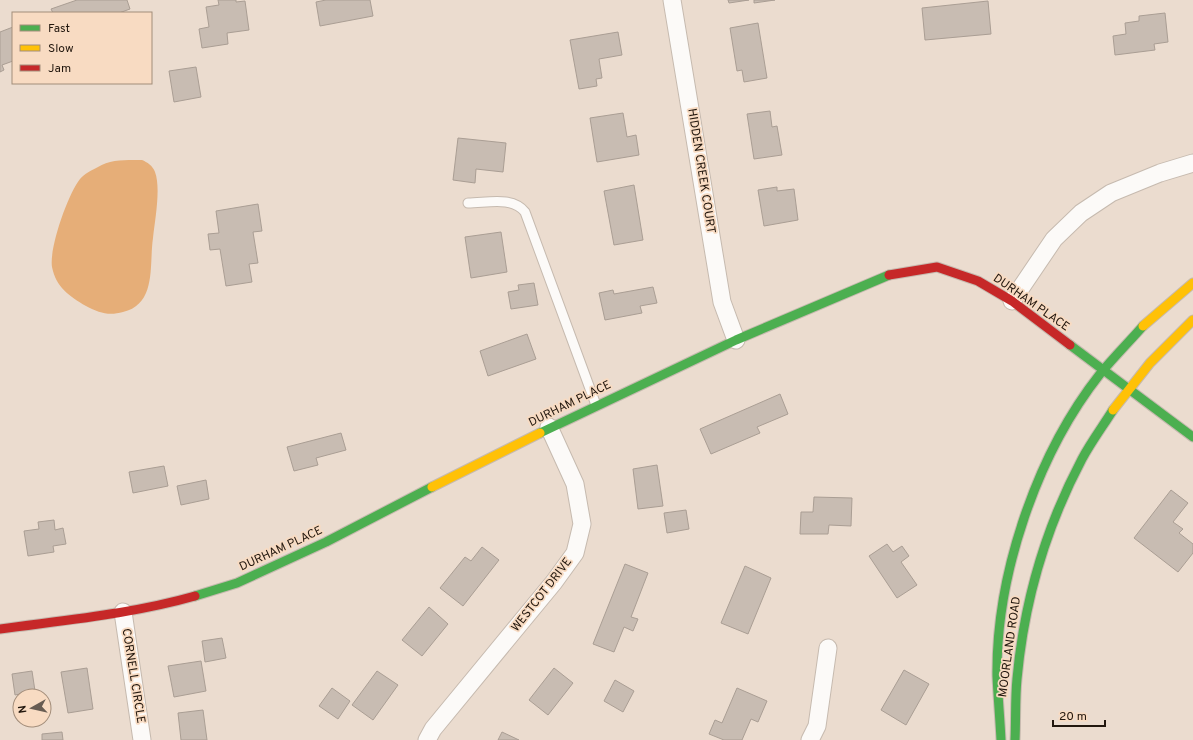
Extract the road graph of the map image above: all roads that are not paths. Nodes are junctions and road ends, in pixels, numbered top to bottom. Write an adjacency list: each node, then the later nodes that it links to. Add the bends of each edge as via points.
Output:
1 (672, 0): 7 (street, HIDDEN CREEK COURT, via 722,302)
2 (1193, 163): 5 (street, via 1111,193 1081,213 1054,239)
3 (468, 203): 12 (lane, via 512,202 525,212)
4 (1193, 283): 8 (street, MOORLAND ROAD, via 1152,317)
5 (1012, 301): 7 (street, DURHAM PLACE, via 978,281 937,267 894,273); 8 (street, DURHAM PLACE)
6 (1193, 320): 11 (street, MOORLAND ROAD, via 1165,346)
7 (736, 340): 12 (street, DURHAM PLACE)
8 (1103, 369): 10 (street); 11 (street, DURHAM PLACE); 23 (street, MOORLAND ROAD, via 1069,420 1045,464 1024,514 1009,567 999,623 997,664 997,707)
9 (1130, 375): 11 (street)
10 (1105, 382)
11 (1128, 388): 14 (street, DURHAM PLACE); 19 (street, MOORLAND ROAD, via 1102,425 1074,473 1051,524 1025,609)
12 (596, 405): 13 (street, DURHAM PLACE)
13 (549, 427): 16 (street, DURHAM PLACE, via 262,572 204,594); 21 (street, WESTCOT DRIVE, via 575,484 582,524 574,553 554,582 433,728)
14 (1193, 437)
15 (1025, 579): 19 (street, via 1019,610)
16 (123, 612): 17 (street, DURHAM PLACE); 20 (street, CORNELL CIRCLE)
17 (0, 629)
18 (828, 648): 22 (street, via 817,726)
19 (1016, 672): 24 (street, MOORLAND ROAD)
20 (142, 740)
21 (427, 740)
22 (810, 740)
23 (1001, 740)
24 (1015, 740)

